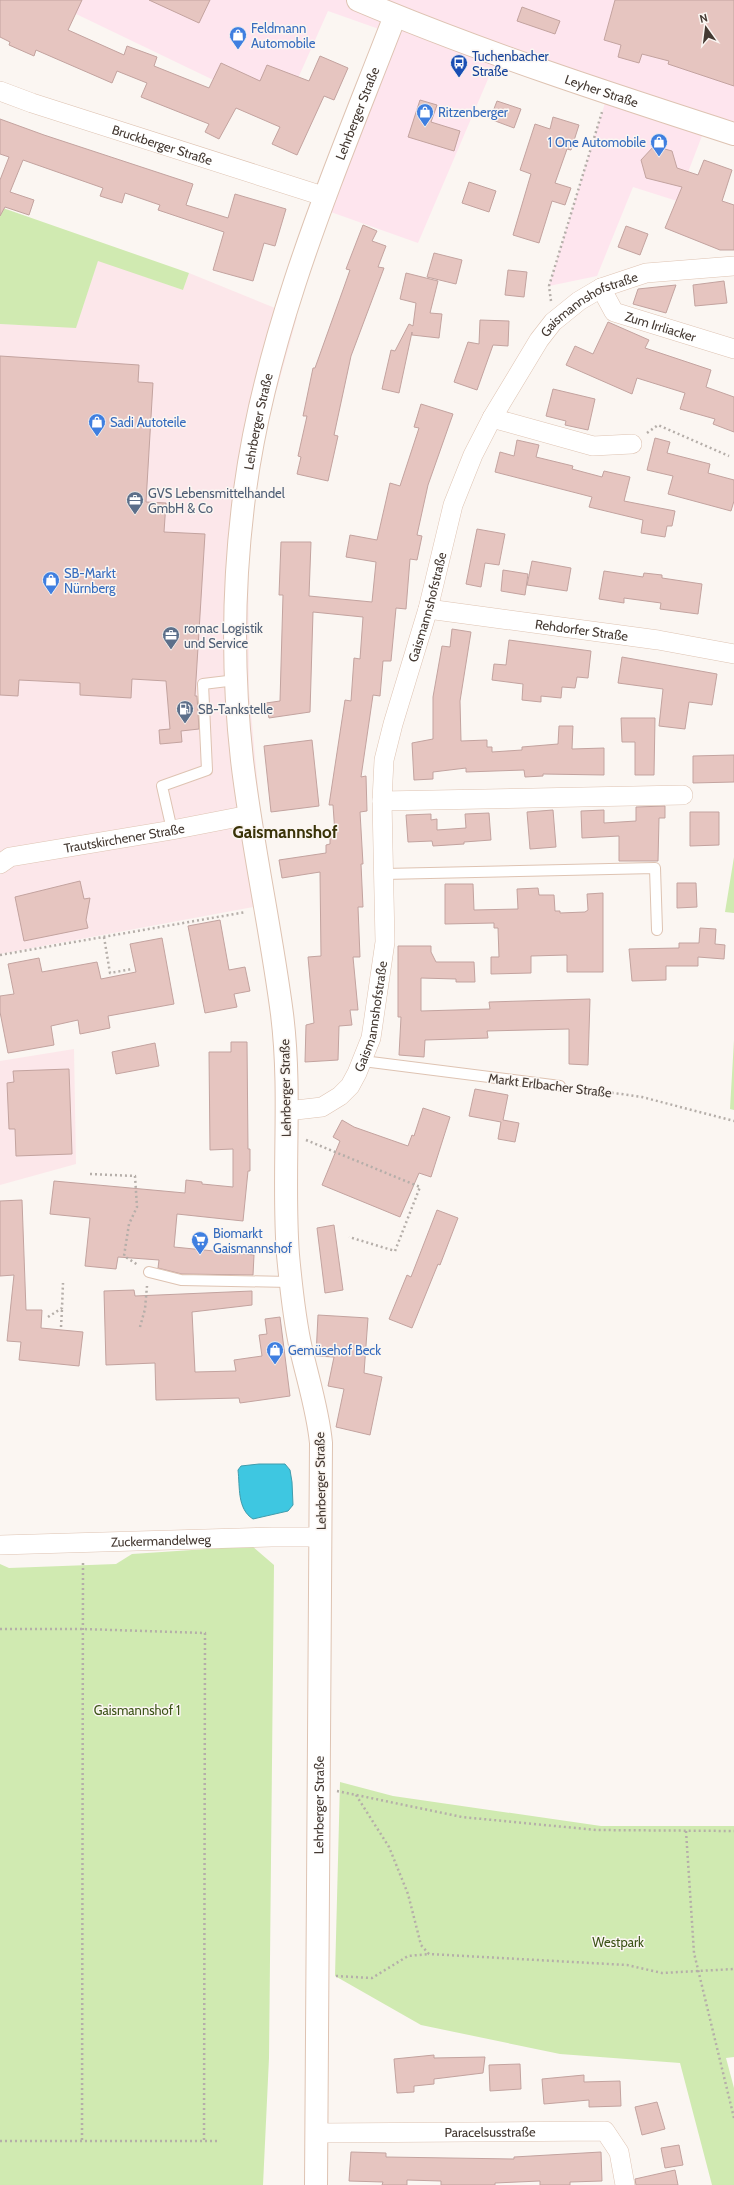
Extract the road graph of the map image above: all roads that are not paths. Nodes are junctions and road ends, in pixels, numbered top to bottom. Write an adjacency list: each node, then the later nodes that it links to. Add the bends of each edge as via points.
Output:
1 (358, 0): 2 (street, Leyher Straße)
2 (395, 16): 4 (street, Leyher Straße, via 544,72); 5 (street, Lehrberger Straße)
3 (0, 90): 5 (street, Bruckberger Straße)
4 (734, 134)
5 (326, 197): 13 (street, Lehrberger Straße, via 274,351 252,448 245,490 236,583)
6 (734, 266): 7 (street, Gaismannshofstraße, via 646,273)
7 (601, 288): 8 (street, Zum Irrliacker, via 614,312); 9 (street, Gaismannshofstraße, via 579,301 553,322 539,340)
8 (734, 349)
9 (492, 418): 10 (street, via 593,446); 11 (street, Gaismannshofstraße, via 473,455 453,505)
10 (632, 444)
11 (428, 609): 12 (street, Rehdorfer Straße, via 658,640); 15 (street, Gaismannshofstraße, via 392,724 384,760)
12 (734, 654)
13 (236, 680): 16 (street, Lehrberger Straße); 17 (lane, via 203,684 207,770 162,786)
14 (683, 795): 15 (street)
15 (382, 801): 19 (street, Gaismannshofstraße)
16 (249, 815): 17 (street, Trautskirchener Straße); 23 (street, Lehrberger Straße, via 285,1039)
17 (172, 830): 18 (street, Trautskirchener Straße, via 10,858)
18 (0, 864)
19 (384, 874): 20 (lane, via 655,868); 21 (street, Gaismannshofstraße, via 384,942 371,1038)
20 (657, 930)
21 (363, 1061): 22 (lane, Markt Erlbacher Straße); 23 (street, Gaismannshofstraße, via 350,1086 332,1102 310,1109)
22 (560, 1086)
23 (287, 1111): 25 (street, Lehrberger Straße, via 286,1227)
24 (149, 1272): 25 (lane, via 181,1280)
25 (290, 1282): 26 (street, Lehrberger Straße, via 297,1328 321,1438)
26 (321, 1537): 27 (street, Zuckermandelweg); 28 (street, Lehrberger Straße)
27 (0, 1545)
28 (316, 2133): 29 (street, Lehrberger Straße); 30 (street, Paracelsusstraße, via 605,2131 619,2152)
29 (316, 2185)
30 (625, 2185)

